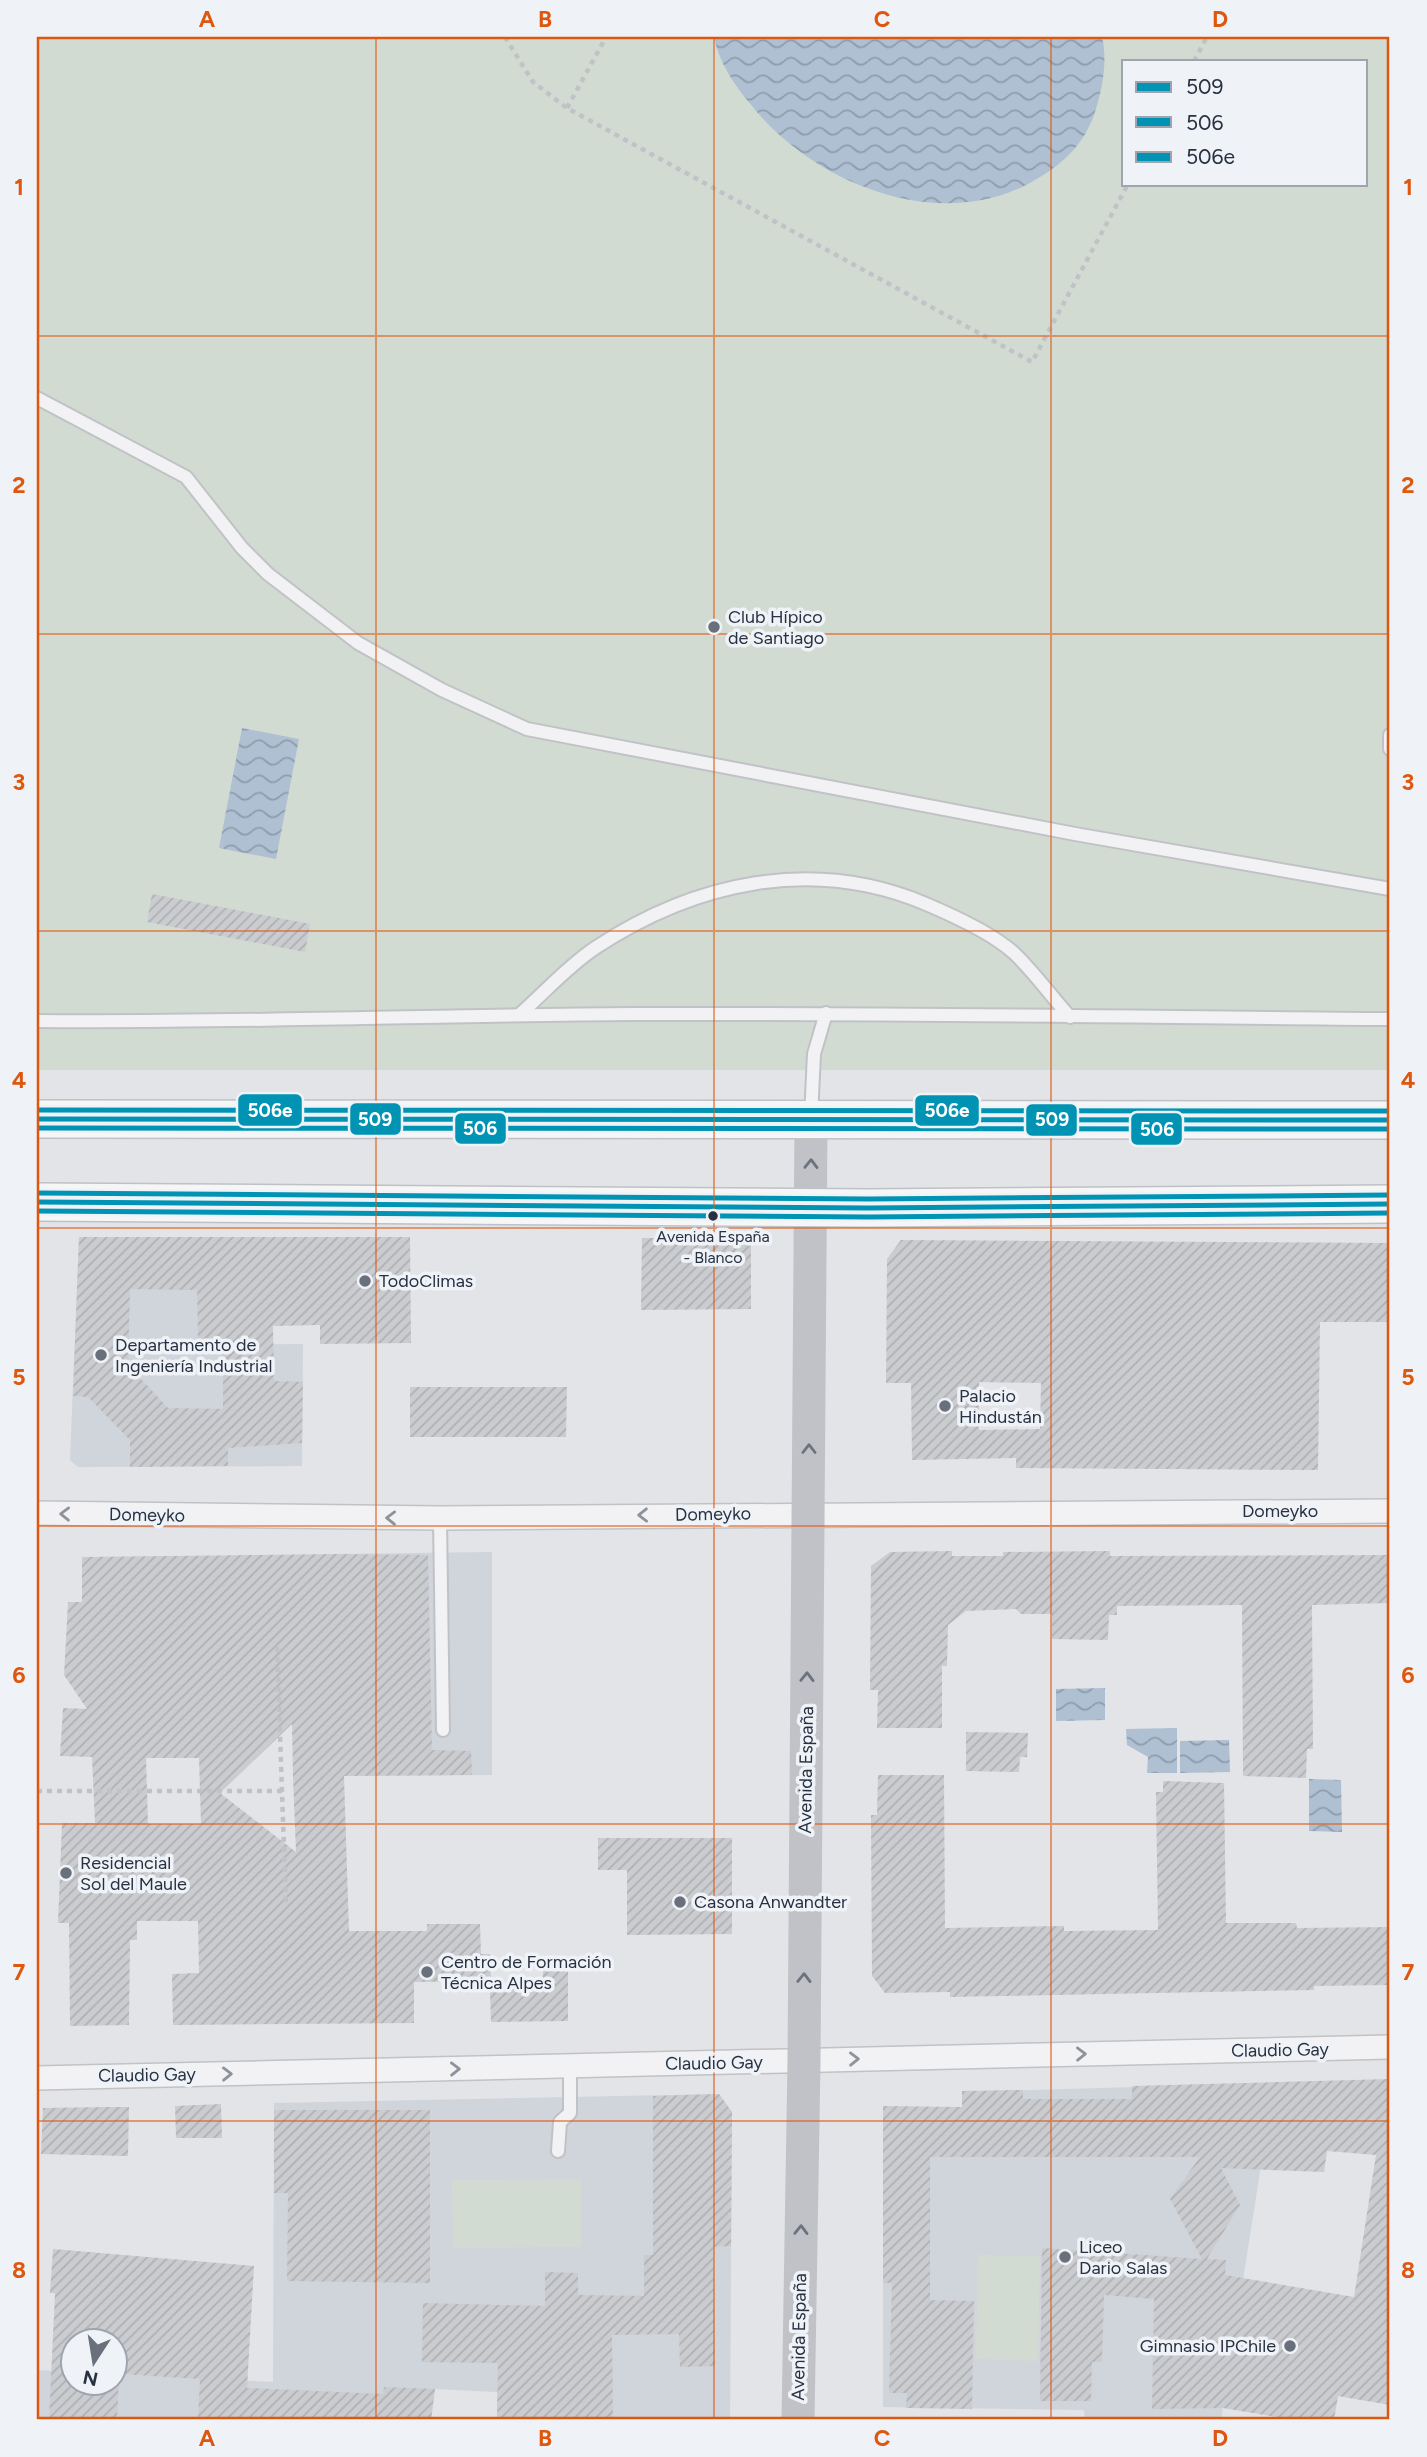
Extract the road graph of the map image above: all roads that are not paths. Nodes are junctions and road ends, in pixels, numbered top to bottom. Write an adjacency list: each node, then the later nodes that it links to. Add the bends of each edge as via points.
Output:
1 (37, 398): 4 (lane, via 186,477 268,574 358,643 442,690 527,729)
2 (1390, 735): 3 (lane)
3 (1390, 749)
4 (1390, 889)
5 (826, 1013): 6 (lane); 7 (lane); 12 (lane, via 814,1054)
6 (519, 1015): 7 (lane, via 594,949 670,907 747,882 823,878 891,889 945,912 1012,952); 9 (lane, via 214,1023)
7 (1070, 1017): 8 (lane)
8 (1390, 1019)
9 (37, 1021)
10 (37, 1119): 12 (main road)
11 (1390, 1120): 12 (main road)
12 (811, 1121): 15 (street, Avenida España, one-way to 12)
13 (37, 1202): 15 (main road)
14 (1390, 1204): 15 (main road)
15 (810, 1207): 18 (street, Avenida España, one-way to 15)
16 (1390, 1511): 18 (street, Domeyko)
17 (37, 1513): 19 (street, Domeyko, one-way to 17)
18 (809, 1513): 19 (street, Domeyko, one-way to 19); 22 (street, Avenida España, one-way to 18)
19 (440, 1518): 20 (lane)
20 (443, 1730)
21 (1390, 2048): 22 (street, Claudio Gay, one-way to 21)
22 (804, 2061): 23 (street, Claudio Gay); 26 (street, Avenida España, one-way to 22)
23 (570, 2066): 24 (street, Claudio Gay, one-way to 23); 25 (lane, via 570,2113 560,2122)
24 (37, 2078)
25 (558, 2151)
26 (798, 2420)

